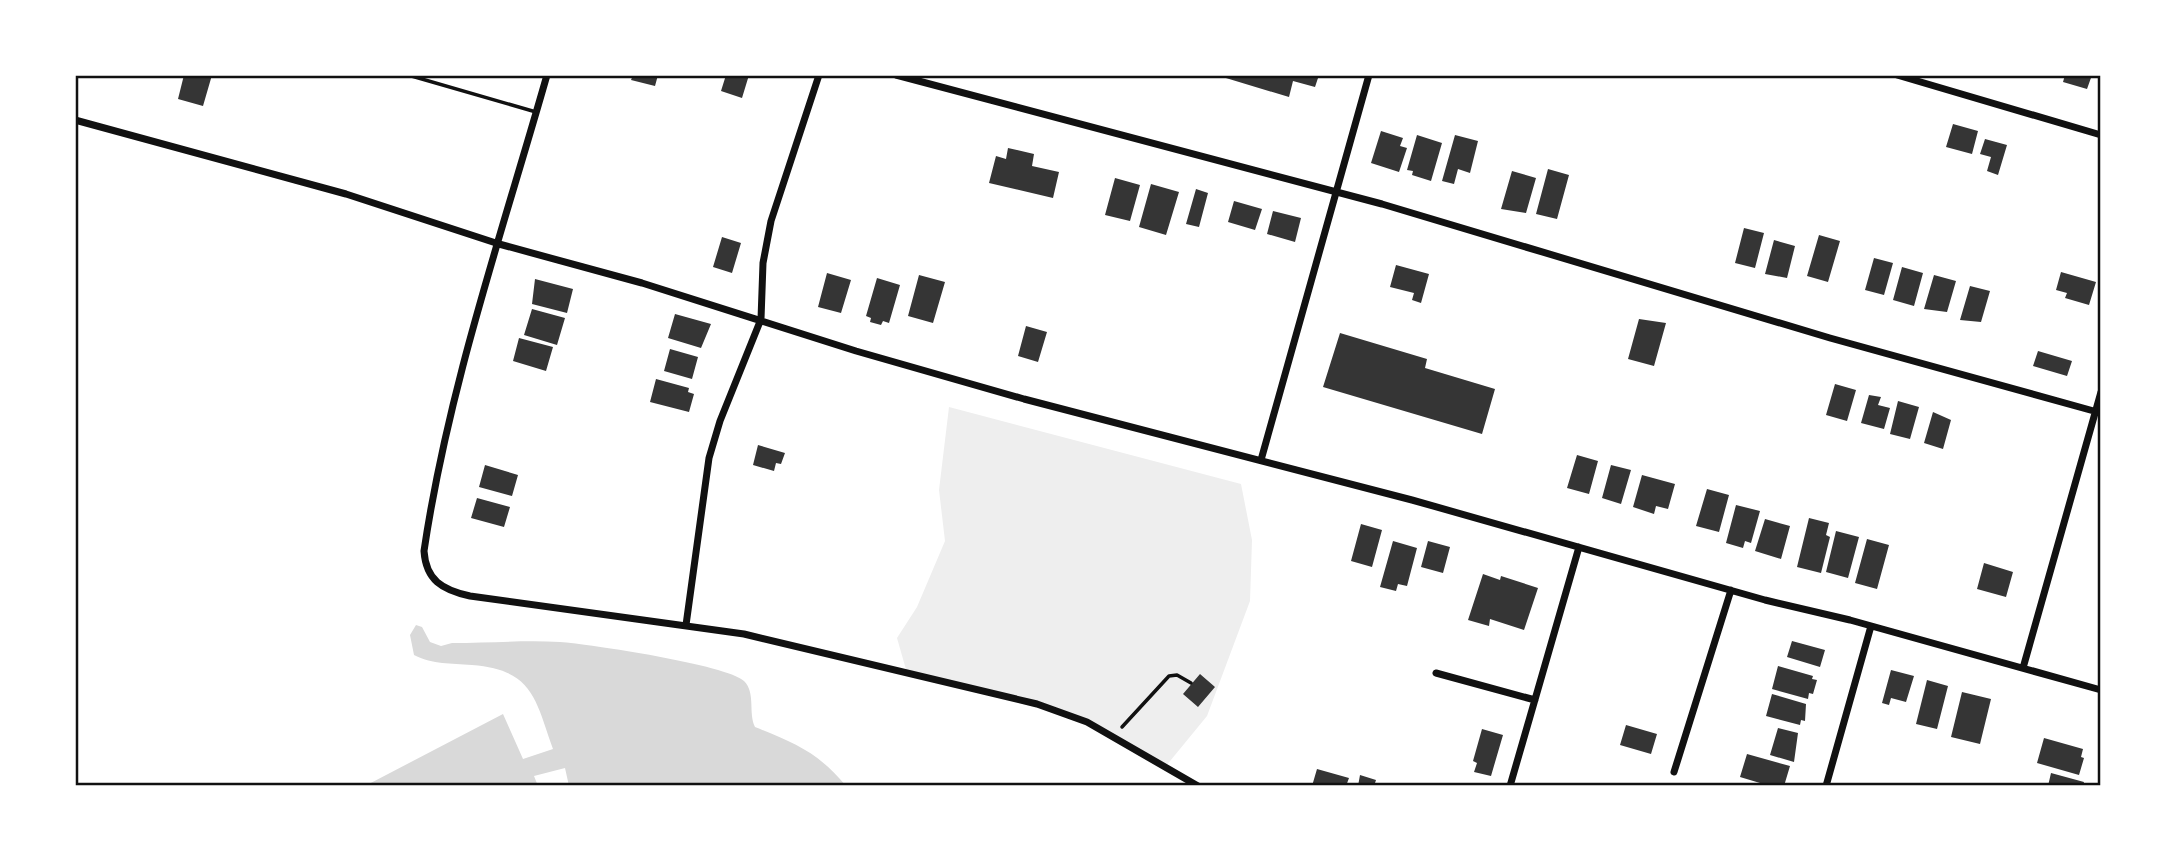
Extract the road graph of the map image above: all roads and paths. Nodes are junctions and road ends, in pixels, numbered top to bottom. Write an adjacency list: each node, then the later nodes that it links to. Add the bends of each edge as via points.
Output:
1 (408, 75): 7 (lane)
2 (547, 75): 7 (street)
3 (819, 75): 12 (street, via 771,221 763,263)
4 (896, 75): 10 (street)
5 (1369, 75): 10 (street)
6 (1896, 75): 9 (street)
7 (536, 112): 11 (street)
8 (75, 120): 11 (street, via 346,194)
9 (2101, 135)
10 (1336, 194): 14 (street); 15 (street)
11 (499, 244): 12 (street); 18 (street, via 472,329 430,510 425,566 446,590 470,596)
12 (761, 319): 15 (street, via 972,384); 18 (street, via 709,458)
13 (2101, 392): 14 (street)
14 (2098, 412): 20 (street)
15 (1261, 460): 16 (street)
16 (1579, 547): 17 (street); 24 (street)
17 (1731, 590): 19 (street); 26 (street)
18 (687, 625): 25 (street, via 744,634 1025,701)
19 (1871, 626): 20 (street); 29 (street)
20 (2023, 668): 23 (street)
21 (1436, 673): 24 (street)
22 (1191, 683): 25 (path, via 1169,676)
23 (2101, 690)
24 (1535, 701): 28 (street)
25 (1113, 736): 27 (street)
26 (1674, 772)
27 (1198, 786)
28 (1510, 786)
29 (1826, 786)

